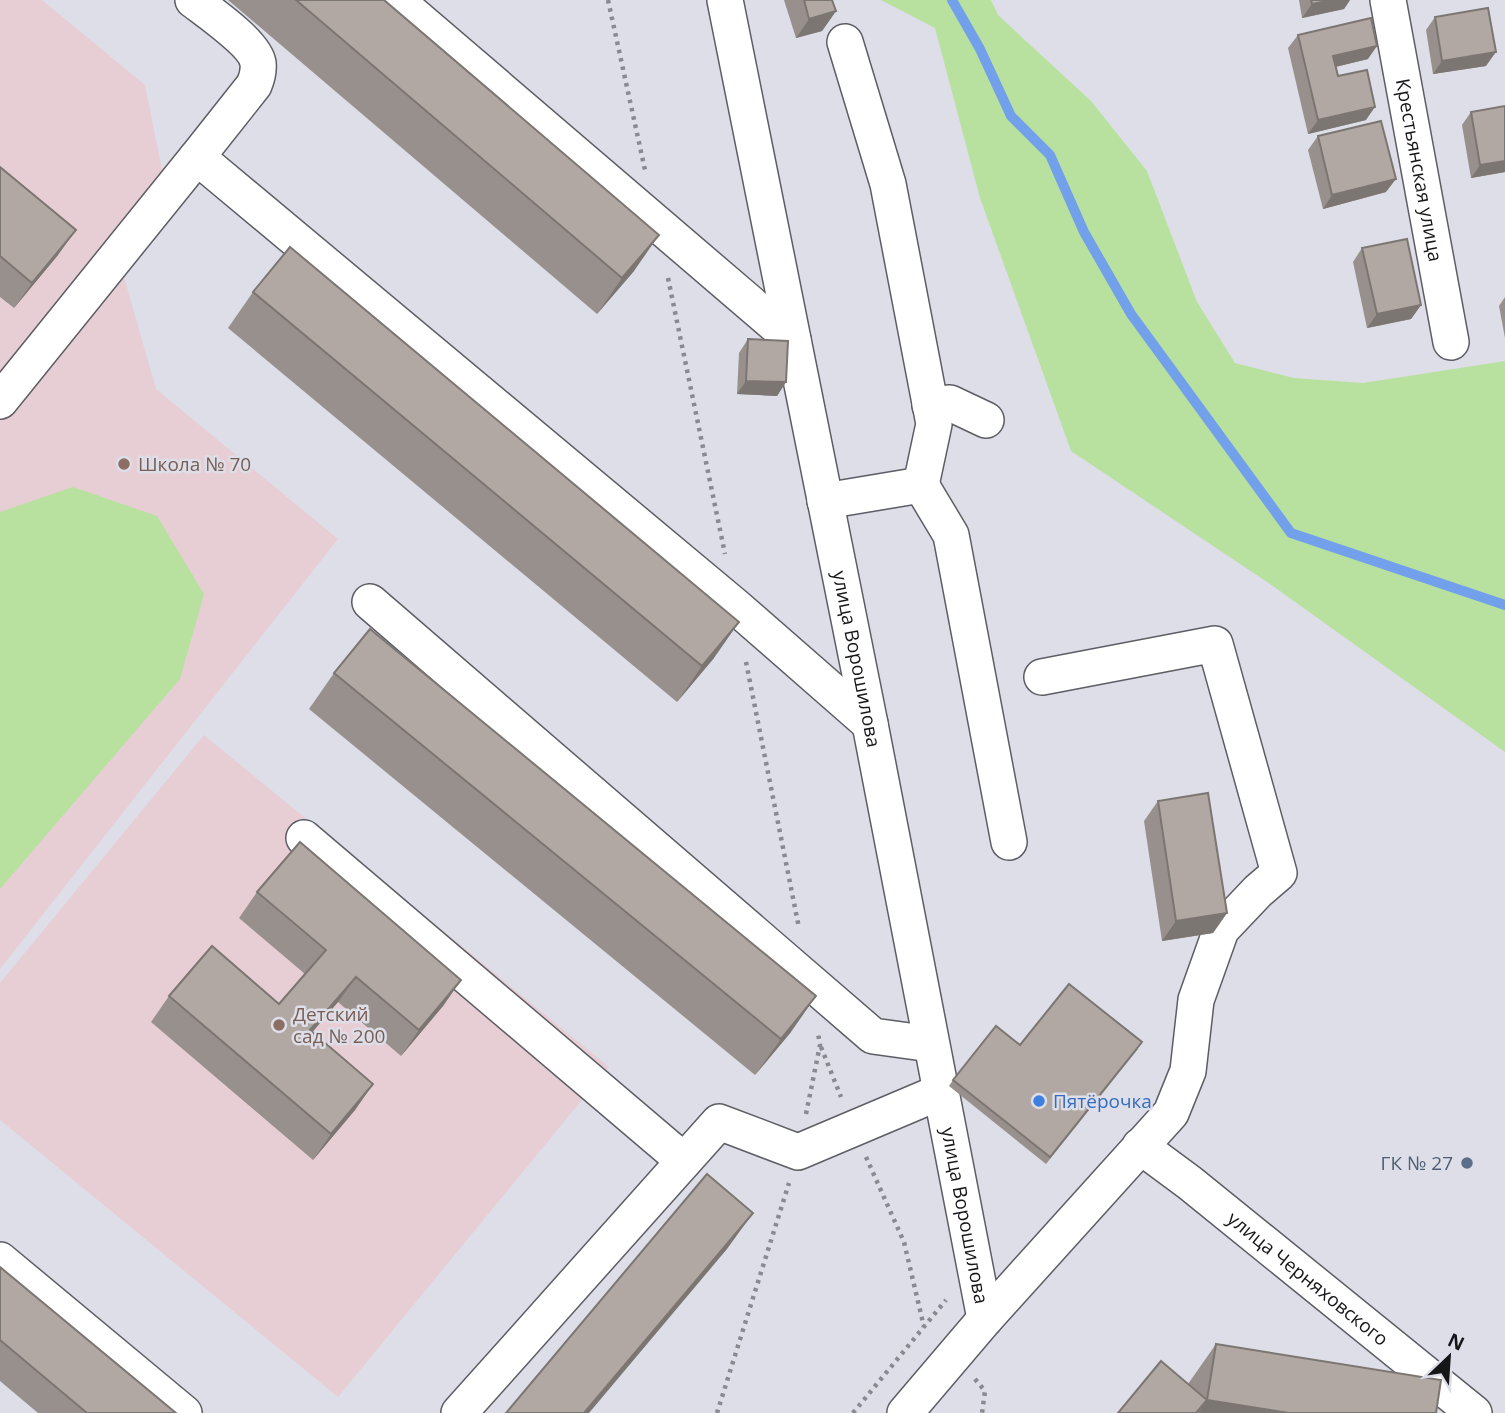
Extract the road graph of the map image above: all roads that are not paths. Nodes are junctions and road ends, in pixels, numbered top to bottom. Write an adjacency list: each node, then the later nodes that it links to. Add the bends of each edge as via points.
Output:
1 (194, 0): 6 (street, via 245,42 258,63 254,85)
2 (396, 0): 7 (street)
3 (725, 0): 7 (street, улица Ворошилова)
4 (1388, 0): 8 (street, Крестьянская улица)
5 (845, 42): 10 (street, via 888,184)
6 (197, 157): 9 (street); 16 (street)
7 (793, 340): 13 (street, улица Ворошилова)
8 (1451, 342)
9 (0, 401)
10 (930, 405): 11 (street, via 950,403); 12 (street, via 934,424)
11 (986, 420)
12 (921, 485): 13 (street); 18 (street, via 951,536)
13 (825, 501): 16 (street, улица Ворошилова)
14 (370, 602): 19 (street, via 873,1036)
15 (1042, 677): 21 (street, улица Ворошилова, via 1215,644 1279,873 1221,930 1196,1000 1188,1071 1171,1112)
16 (870, 724): 19 (street, улица Ворошилова)
17 (304, 838): 22 (street)
18 (1009, 842)
19 (931, 1044): 20 (street, улица Ворошилова)
20 (940, 1092): 22 (street, via 798,1152 719,1122); 24 (street, улица Ворошилова)
21 (1140, 1146): 24 (street, улица Ворошилова); 25 (street, улица Черняховского, via 1190,1183)
22 (684, 1161): 28 (street)
23 (0, 1260): 27 (street)
24 (985, 1319): 26 (street, улица Ворошилова)
25 (1431, 1396): 29 (street, улица Черняховского)
26 (917, 1408)
27 (184, 1413)
28 (459, 1413)
29 (1474, 1413)

